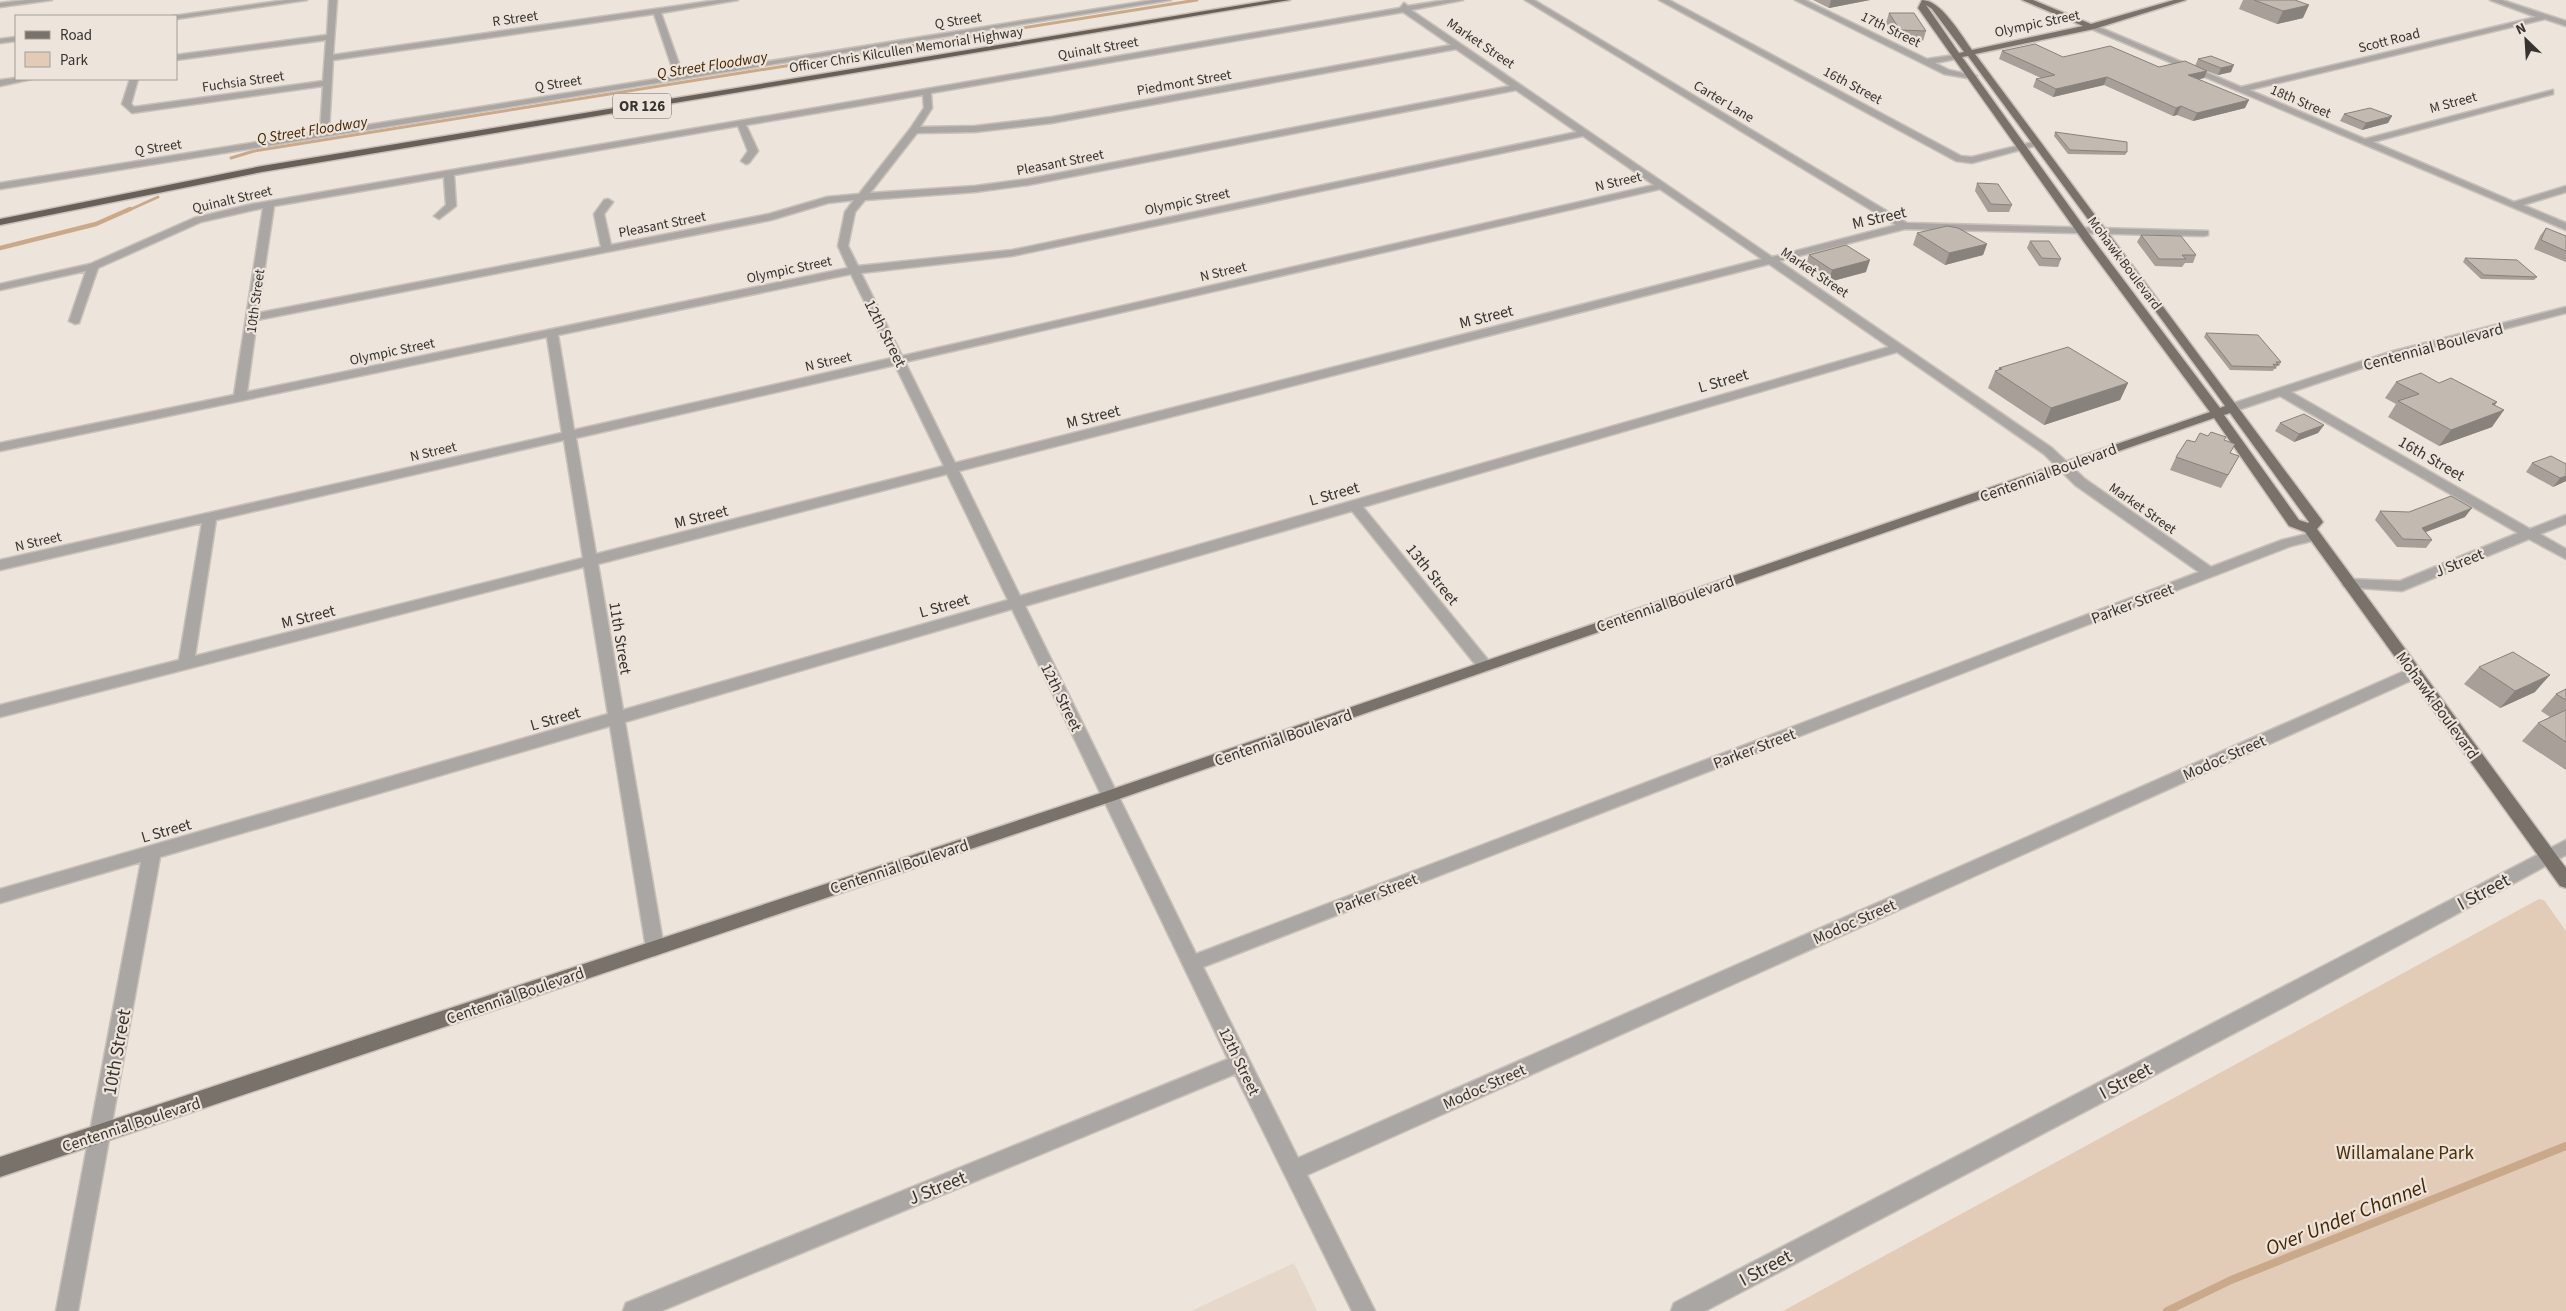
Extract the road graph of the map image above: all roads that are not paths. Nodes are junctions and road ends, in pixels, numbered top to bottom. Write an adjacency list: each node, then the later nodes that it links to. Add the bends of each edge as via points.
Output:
1 (13, 0): 18 (street)
2 (48, 0): 18 (street)
3 (303, 0): 22 (street)
4 (332, 0): 26 (street)
5 (734, 0): 21 (street, R Street)
6 (1111, 0): 20 (street)
7 (1167, 0): 20 (street, Q Street)
8 (1246, 0): 61 (highway, Officer Chris Kilcullen Memorial Highway / OR 126, via 264,160)
9 (1286, 0): 63 (highway, Officer Chris Kilcullen Memorial Highway / OR 126, via 262,168)
10 (1459, 0): 19 (street, Quinalt Street)
11 (1529, 0): 64 (street, Carter Lane)
12 (1663, 0): 51 (street, 16th Street, via 1959,159 1972,160)
13 (1799, 0): 34 (street, 17th Street)
14 (1924, 0): 30 (main road, Mohawk Boulevard, via 1935,7); 31 (main road, Mohawk Boulevard, via 1922,6)
15 (2026, 0): 25 (main road, 18th Street)
16 (2182, 0): 25 (main road, Olympic Street)
17 (2494, 0): 23 (street)
18 (0, 4)
19 (1404, 5): 29 (street, Market Street); 43 (street, Quinalt Street)
20 (1120, 8): 36 (street, Q Street)
21 (657, 11): 33 (street, R Street); 36 (street)
22 (178, 17)
23 (2545, 17): 24 (street); 42 (street, Scott Road)
24 (2566, 24)
25 (2091, 27): 30 (main road, Olympic Street); 42 (street, 18th Street)
26 (330, 37): 32 (street); 33 (street)
27 (15, 39): 28 (street)
28 (0, 41)
29 (1458, 46): 41 (street, Market Street); 46 (street, Piedmont Street, via 1052,120 975,129)
30 (1969, 53): 31 (main road, Olympic Street); 50 (main road, Mohawk Boulevard)
31 (1958, 56): 34 (street, Olympic Street); 35 (main road, Mohawk Boulevard)
32 (178, 58)
33 (330, 58): 40 (street)
34 (1926, 62): 35 (street, 17th Street, via 1947,72)
35 (1972, 76): 51 (main road, Mohawk Boulevard)
36 (680, 78): 48 (street, Q Street)
37 (21, 80): 39 (street)
38 (134, 80): 40 (street, Fuchsia Street, via 126,104 132,110)
39 (0, 83)
40 (327, 83): 48 (street)
41 (1518, 87): 47 (street, Market Street); 57 (street, Pleasant Street, via 1002,186)
42 (2240, 90): 49 (street, 18th Street)
43 (926, 91): 45 (street, Quinalt Street); 46 (street, 12th Street, via 928,108)
44 (2550, 92): 49 (street, M Street)
45 (741, 123): 52 (street, via 753,151); 53 (street, Quinalt Street)
46 (914, 130): 57 (street, 12th Street)
47 (1585, 133): 55 (street, Market Street); 72 (street, Olympic Street, via 1012,253)
48 (324, 134): 54 (street, Q Street)
49 (2364, 142): 60 (street, 18th Street)
50 (2037, 144): 51 (street, 16th Street); 67 (main road, Mohawk Boulevard)
51 (2024, 147): 66 (main road, Mohawk Boulevard)
52 (746, 161)
53 (449, 173): 59 (street, Quinalt Street); 62 (street, via 450,206)
54 (0, 186)
55 (1662, 186): 70 (street, Market Street); 79 (street, N Street)
56 (2566, 189): 60 (street)
57 (861, 196): 69 (street, Pleasant Street, via 827,200 772,218); 72 (street, 12th Street, via 850,212 843,246)
58 (608, 202): 69 (street, Pleasant Street, via 599,214)
59 (269, 204): 71 (street, Quinalt Street, via 198,220); 75 (street, 10th Street)
60 (2514, 205): 65 (street, 18th Street)
61 (0, 214)
62 (439, 216)
63 (0, 222)
64 (1905, 226): 66 (street, M Street); 70 (street, M Street)
65 (2566, 227)
66 (2082, 230): 67 (street, M Street); 82 (main road, Mohawk Boulevard)
67 (2102, 231): 68 (street, M Street); 82 (main road, Mohawk Boulevard)
68 (2204, 233)
69 (607, 249): 75 (street, Pleasant Street)
70 (1770, 260): 78 (street, Market Street); 86 (street, M Street)
71 (93, 266): 73 (street, Quinalt Street); 76 (street)
72 (855, 270): 77 (street, Olympic Street); 79 (street, 12th Street)
73 (0, 287)
74 (2566, 310): 80 (street, Centennial Boulevard, via 2394,354)
75 (253, 317): 81 (street, 10th Street)
76 (75, 321)
77 (552, 333): 81 (street, Olympic Street); 83 (street, 11th Street)
78 (1899, 348): 85 (street, Market Street); 87 (street, L Street)
79 (899, 360): 83 (street, N Street); 86 (street, 12th Street)
80 (2280, 391): 82 (street, Centennial Boulevard); 91 (street, 16th Street)
81 (240, 398): 84 (street, Olympic Street)
82 (2224, 410): 85 (main road, Centennial Boulevard); 90 (main road, Mohawk Boulevard, via 2294,523); 90 (main road, Mohawk Boulevard, via 2316,522)
83 (568, 435): 88 (street, N Street); 93 (street, 11th Street)
84 (0, 448)
85 (2065, 465): 95 (street, Market Street, via 2080,482); 99 (main road, Centennial Boulevard)
86 (953, 468): 93 (street, M Street); 97 (street, 12th Street)
87 (1354, 505): 97 (street, L Street); 99 (street, 13th Street)
88 (210, 517): 94 (street, N Street); 98 (street)
89 (2566, 519): 91 (street, J Street)
90 (2313, 533): 95 (street, Parker Street); 96 (main road, Mohawk Boulevard)
91 (2529, 534): 92 (street, 16th Street); 96 (street, J Street, via 2402,586)
92 (2566, 555)
93 (590, 561): 98 (street, M Street); 102 (street, 11th Street)
94 (0, 565)
95 (2210, 573): 110 (street, Parker Street)
96 (2349, 584): 100 (main road, Mohawk Boulevard)
97 (1016, 602): 102 (street, L Street); 103 (street, 12th Street)
98 (186, 664): 101 (street, M Street)
99 (1484, 665): 103 (main road, Centennial Boulevard, via 1425,689)
100 (2414, 673): 106 (main road, Mohawk Boulevard); 114 (street, Modoc Street)
101 (0, 711)
102 (615, 718): 105 (street, L Street); 109 (street, 11th Street)
103 (1110, 796): 109 (main road, Centennial Boulevard); 110 (street, 12th Street)
104 (2566, 847): 106 (street, I Street)
105 (152, 852): 108 (street, L Street); 112 (street, 10th Street, via 108,1098)
106 (2548, 856): 107 (main road, Mohawk Boulevard); 118 (street, I Street)
107 (2566, 881)
108 (0, 896)
109 (655, 948): 112 (main road, Centennial Boulevard)
110 (1193, 963): 111 (street, 12th Street)
111 (1240, 1062): 114 (street, 12th Street); 116 (street, J Street)
112 (98, 1136): 113 (main road, Centennial Boulevard); 115 (street, 10th Street)
113 (0, 1167)
114 (1295, 1170): 117 (street, 12th Street)
115 (67, 1311)
116 (634, 1311)
117 (1364, 1311)
118 (1682, 1311)

